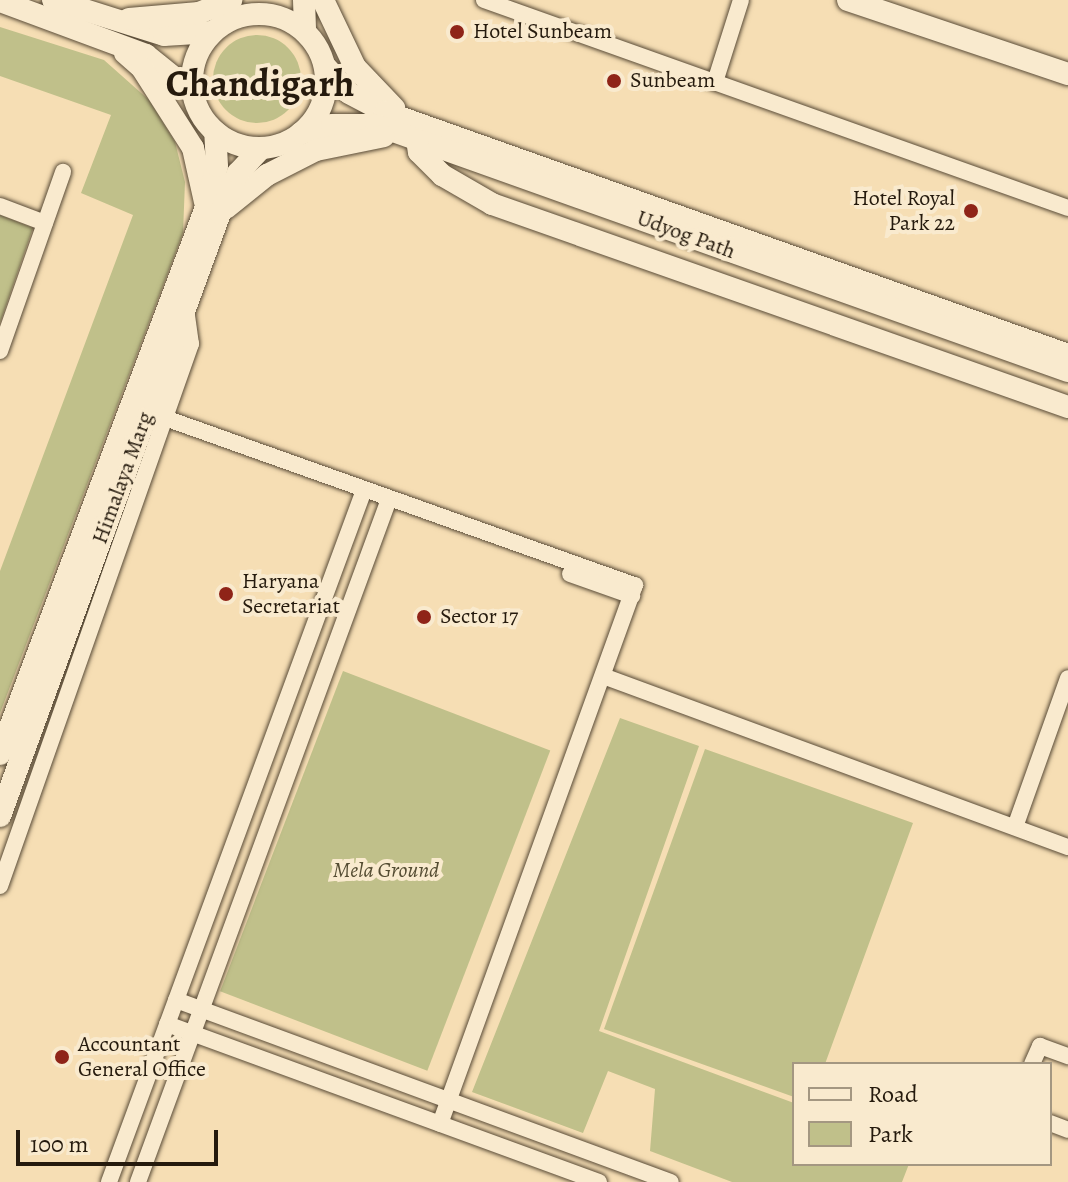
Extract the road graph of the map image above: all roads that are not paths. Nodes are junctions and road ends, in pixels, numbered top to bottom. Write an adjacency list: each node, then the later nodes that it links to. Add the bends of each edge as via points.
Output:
1 (53, 0): 9 (main road)
2 (304, 0): 11 (main road)
3 (323, 0): 16 (main road, via 355,67)
4 (484, 0): 14 (street)
5 (741, 0): 14 (street)
6 (848, 0): 13 (main road)
7 (0, 1): 9 (main road)
8 (245, 5): 9 (main road); 10 (main road); 11 (main road)
9 (108, 28): 10 (main road, via 164,35); 15 (main road, via 165,66); 23 (main road, via 169,105 193,148)
10 (212, 32): 15 (main road, via 195,60)
11 (305, 32): 12 (main road)
12 (325, 66): 16 (main road, Udyog Path, via 349,93); 18 (main road, via 319,111)
13 (1067, 69)
14 (715, 82): 22 (street)
15 (192, 92): 17 (main road)
16 (409, 131): 18 (main road, Udyog Path, via 332,125); 23 (main road, via 316,150); 27 (main road, Udyog Path); 28 (main road, via 419,152 442,175 492,204)
17 (215, 132): 19 (main road); 23 (main road, Himalaya Marg)
18 (301, 133): 19 (main road)
19 (261, 148): 23 (main road, Himalaya Marg)
20 (63, 172): 24 (street)
21 (0, 206): 24 (street)
22 (1068, 208)
23 (213, 210): 25 (main road, Himalaya Marg); 36 (main road, Himalaya Marg)
24 (45, 223): 26 (street)
25 (185, 307): 29 (street, via 191,344); 37 (main road, Himalaya Marg)
26 (0, 351)
27 (1066, 357)
28 (1068, 407)
29 (164, 423): 30 (street); 40 (street)
30 (362, 495): 31 (street); 32 (street)
31 (387, 504): 33 (street); 34 (street, via 632,596)
32 (316, 620): 33 (street); 41 (street)
33 (341, 630): 42 (street)
34 (603, 676): 38 (street); 49 (street)
35 (1068, 678): 38 (street)
36 (0, 754)
37 (0, 816)
38 (1015, 827): 39 (street)
39 (1068, 847)
40 (0, 886)
41 (176, 1000): 42 (street); 43 (street)
42 (201, 1010): 44 (street); 45 (street)
43 (167, 1024): 44 (street); 51 (street)
44 (193, 1033): 48 (street); 52 (street)
45 (327, 1055): 48 (street); 49 (street)
46 (1068, 1056): 47 (street, via 1040,1046)
47 (1033, 1062)
48 (319, 1079): 50 (street)
49 (448, 1100): 50 (street); 54 (street)
50 (440, 1124): 53 (street)
51 (109, 1182)
52 (138, 1182)
53 (599, 1182)
54 (671, 1182)

